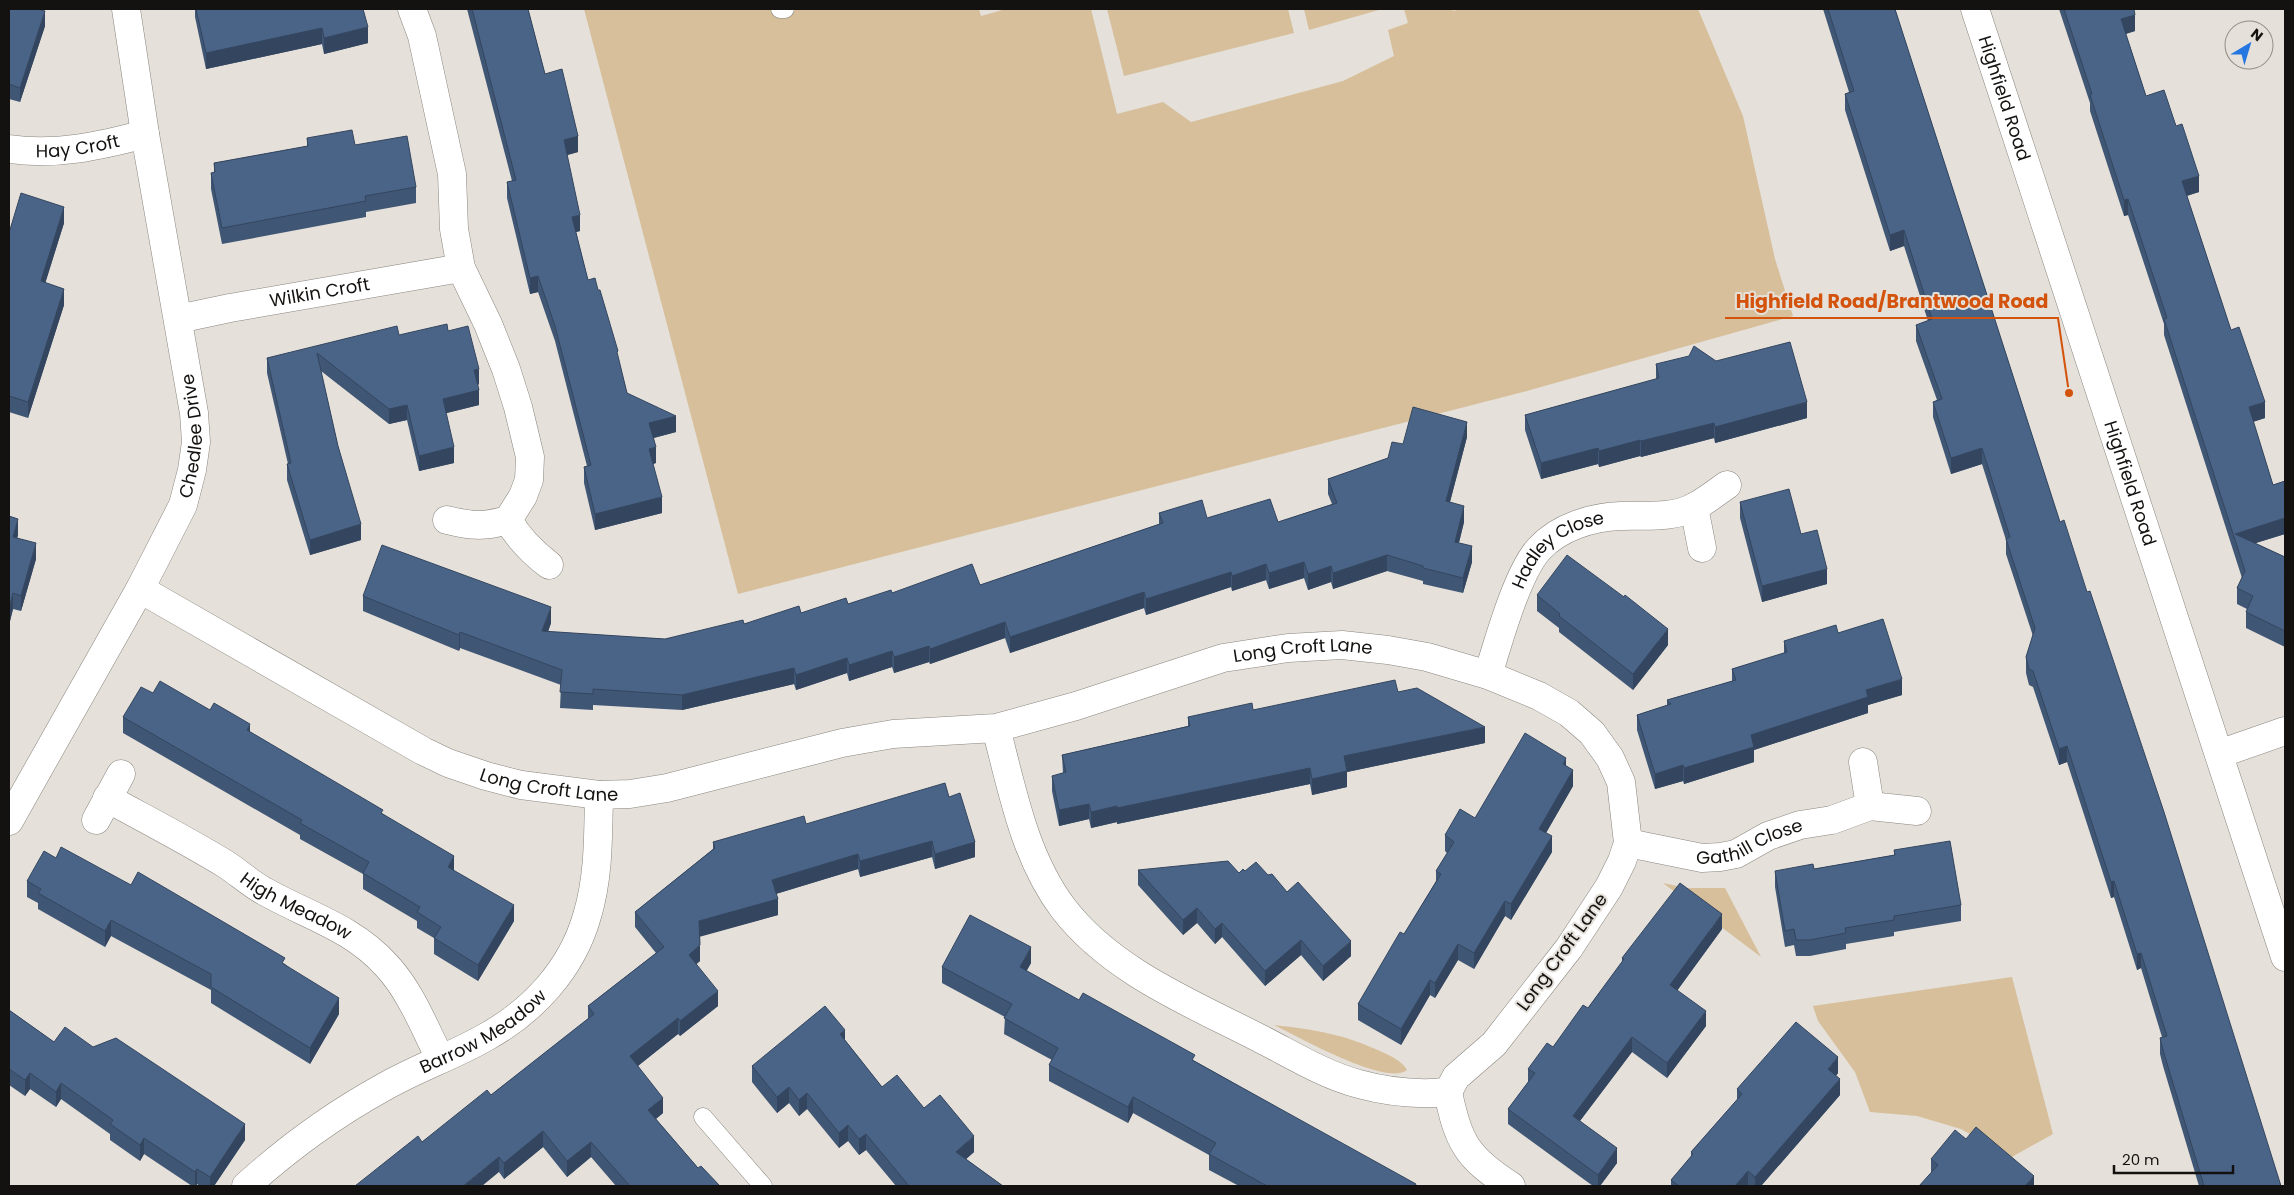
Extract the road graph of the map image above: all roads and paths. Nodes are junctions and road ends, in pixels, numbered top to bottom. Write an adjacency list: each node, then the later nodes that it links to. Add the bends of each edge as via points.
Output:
1 (126, 9): 6 (street, Chedlee Drive)
2 (412, 9): 8 (street, via 422,36 452,174 454,228)
3 (780, 9): 4 (lane)
4 (785, 9)
5 (1975, 9): 20 (street, Highfield Road)
6 (144, 134): 7 (street, Hay Croft, via 58,152); 9 (street, Chedlee Drive)
7 (9, 149)
8 (461, 268): 9 (street, Wilkin Croft); 13 (street, via 506,369 530,457 529,480)
9 (178, 319): 16 (street, Chedlee Drive, via 196,442 183,505)
10 (1727, 484): 11 (street, Hadley Close)
11 (1694, 507): 14 (street); 17 (street, Hadley Close, via 1671,514 1593,520 1555,536 1538,550 1523,575)
12 (447, 520): 13 (street, via 487,526)
13 (508, 520): 15 (street, via 530,551)
14 (1702, 548)
15 (549, 565)
16 (140, 589): 23 (street, Long Croft Lane, via 448,763 521,785); 26 (street, Chedlee Drive)
17 (1488, 675): 18 (street, Long Croft Lane, via 1427,657 1388,650 1342,645 1288,648 1223,658 1076,706); 27 (street, Long Croft Lane, via 1539,696 1569,713 1592,734 1610,758 1620,782)
18 (996, 728): 23 (street, Long Croft Lane, via 893,734 842,743 667,788); 30 (street, via 1016,803 1044,879 1062,908 1104,950 1167,991 1314,1066 1357,1084 1405,1093)
19 (2285, 731): 20 (street)
20 (2219, 754): 28 (street, Highfield Road)
21 (1863, 762): 24 (street)
22 (120, 774): 29 (street, High Meadow, via 101,809 177,836 262,890 326,920 368,948 388,966 410,997)
23 (599, 795): 29 (street, Barrow Meadow, via 594,889 587,917 569,959 552,984 522,1014 485,1038)
24 (1870, 806): 25 (street, Gathill Close); 27 (street, Gathill Close, via 1832,820 1800,825 1768,836 1736,854 1720,858 1702,858)
25 (1917, 812)
26 (9, 822)
27 (1628, 843): 30 (street, Long Croft Lane, via 1609,887 1569,948 1494,1044 1456,1077)
28 (2285, 957)
29 (440, 1058): 32 (street, Barrow Meadow, via 384,1086 326,1121 290,1147)
30 (1448, 1092): 34 (street, via 1454,1122 1467,1150)
31 (703, 1117): 33 (lane)
32 (246, 1186)
33 (763, 1186)
34 (1511, 1186)

